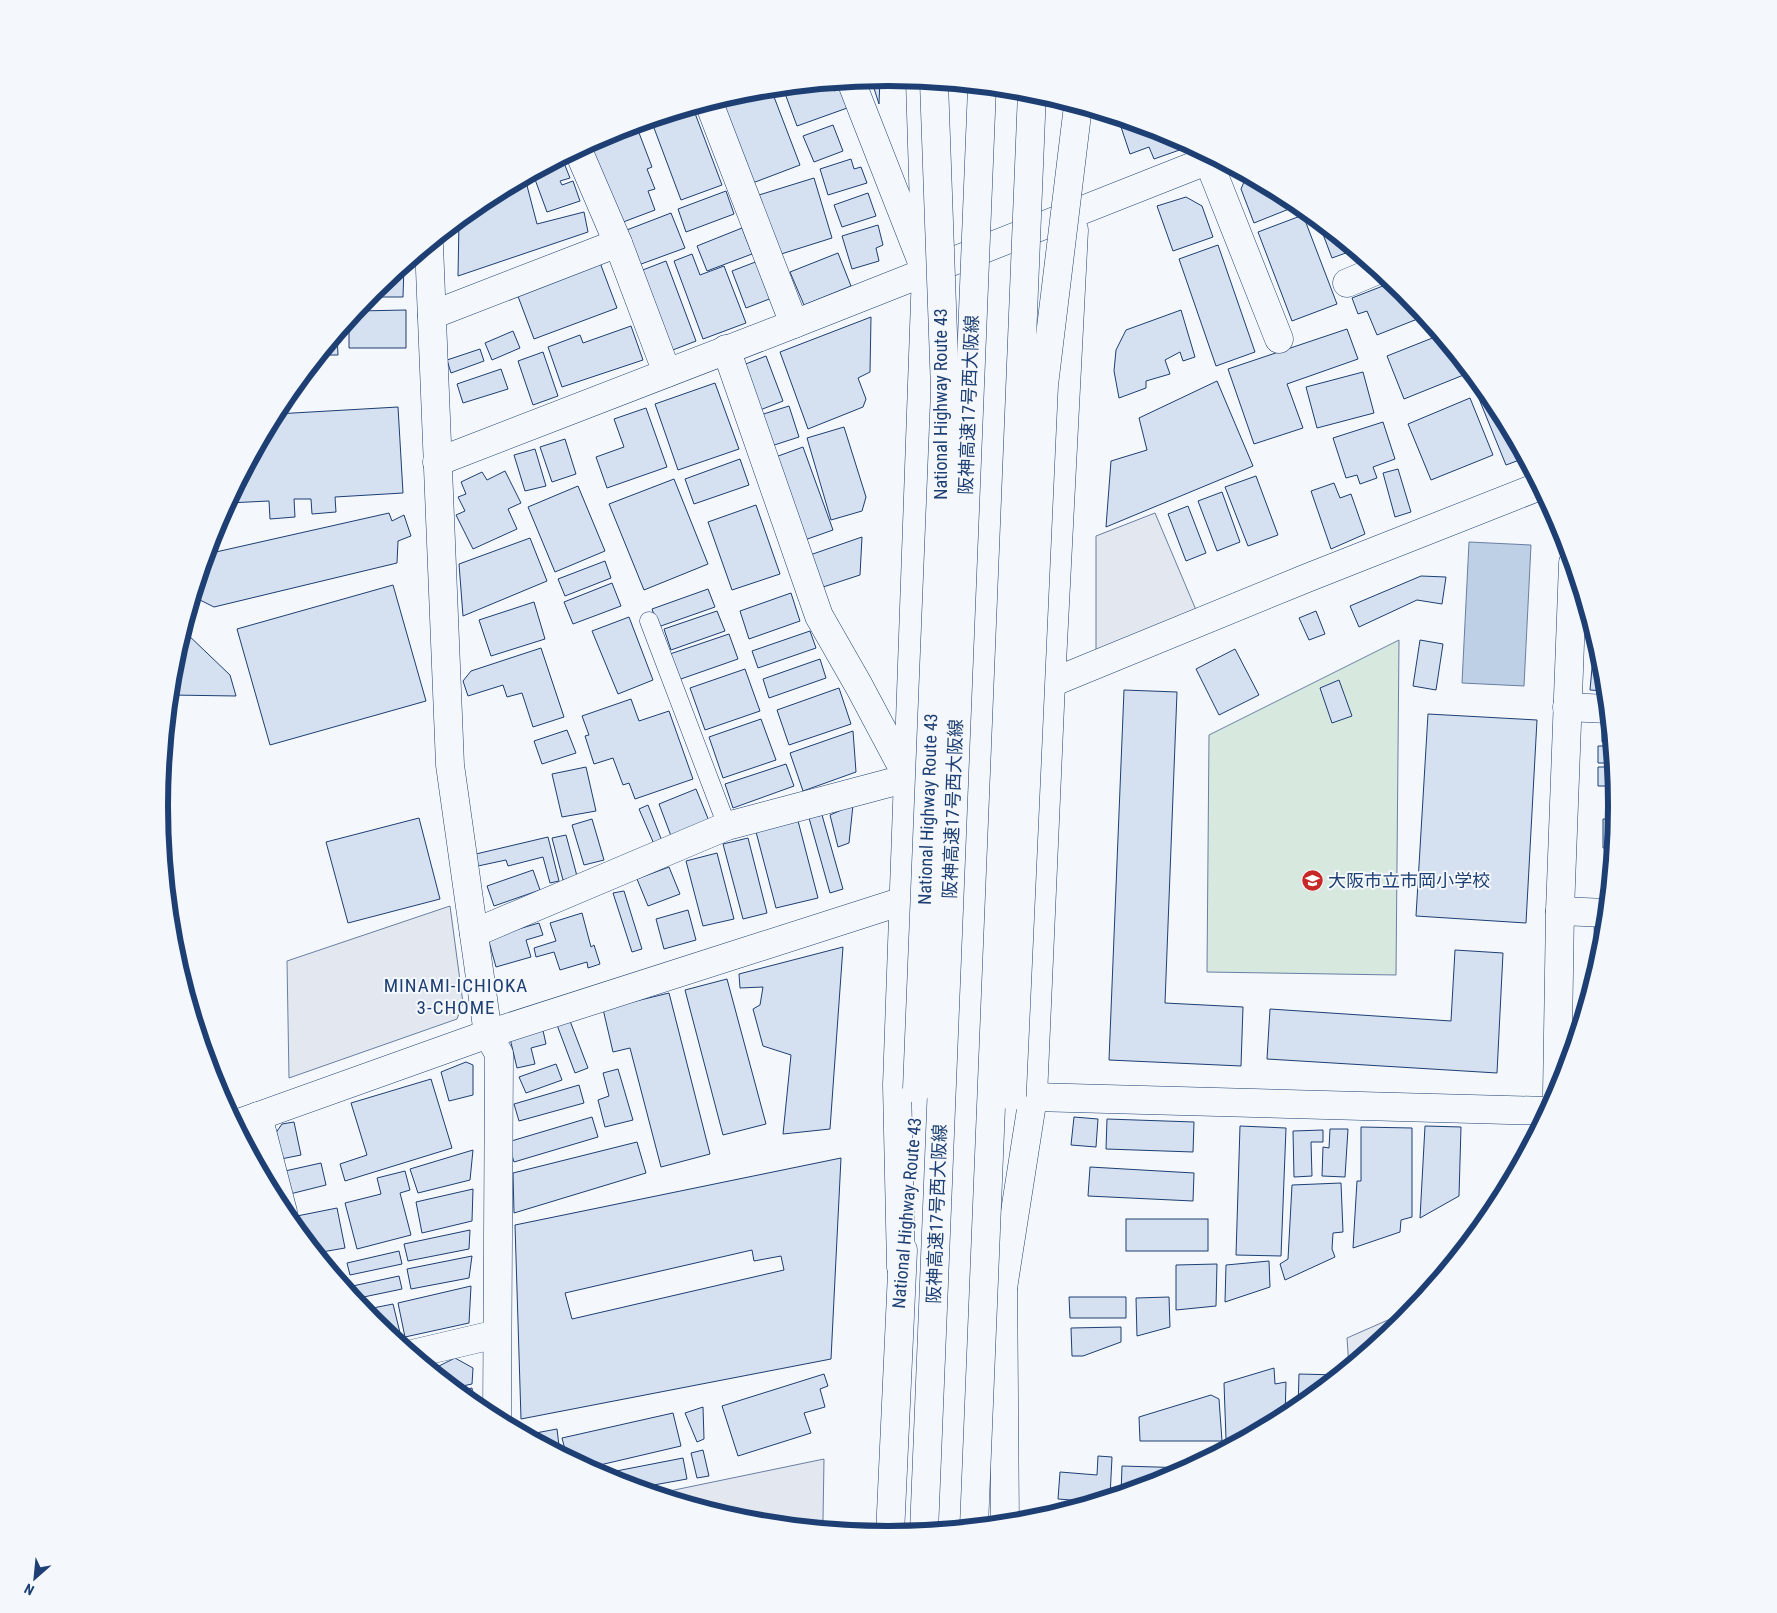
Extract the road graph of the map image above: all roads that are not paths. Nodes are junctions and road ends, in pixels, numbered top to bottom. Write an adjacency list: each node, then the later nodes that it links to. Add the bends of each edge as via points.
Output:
1 (854, 87): 15 (main road)
2 (920, 87): 15 (main road)
3 (934, 88): 42 (main road, National Highway Route 43, bridge, via 945,390 918,1089)
4 (982, 92): 48 (main road, 阪神高速17号西大阪線, bridge)
5 (1032, 101): 47 (main road, bridge)
6 (711, 109): 19 (main road)
7 (1077, 112): 38 (main road, bridge, via 1044,385)
8 (1087, 115): 12 (main road)
9 (581, 156): 13 (main road)
10 (1206, 161): 12 (main road)
11 (1213, 164): 20 (main road)
12 (1075, 212): 15 (main road); 27 (main road)
13 (618, 243): 18 (main road); 22 (main road)
14 (429, 252): 18 (main road)
15 (926, 272): 19 (main road); 30 (main road)
16 (1371, 273): 17 (main road)
17 (1347, 283)
18 (432, 315): 23 (main road)
19 (794, 324): 21 (main road)
20 (1279, 339)
21 (726, 350): 22 (main road); 30 (main road, via 819,616)
22 (667, 372): 23 (main road)
23 (437, 462): 35 (main road, via 450,765)
24 (1534, 488): 27 (main road)
25 (1572, 580): 28 (main road)
26 (648, 621): 31 (lane)
27 (1051, 683): 38 (main road)
28 (1567, 707): 29 (main road); 33 (main road)
29 (1602, 709)
30 (908, 778): 31 (main road); 32 (main road)
31 (727, 826): 35 (main road)
32 (903, 901): 36 (main road); 42 (main road, via 897,1085)
33 (1560, 911): 34 (main road); 37 (main road)
34 (1601, 913)
35 (474, 933): 36 (main road)
36 (488, 1034): 40 (main road); 43 (main road, via 499,1054)
37 (1557, 1073)
38 (1022, 1096): 39 (main road); 46 (main road, via 1003,1288)
39 (1541, 1111)
40 (247, 1120): 41 (main road)
41 (266, 1169)
42 (901, 1267): 49 (main road, National Highway Route 43)
43 (498, 1334): 44 (main road); 45 (main road)
44 (419, 1352)
45 (497, 1411)
46 (1005, 1517)
47 (974, 1522)
48 (924, 1525)
49 (890, 1527)

